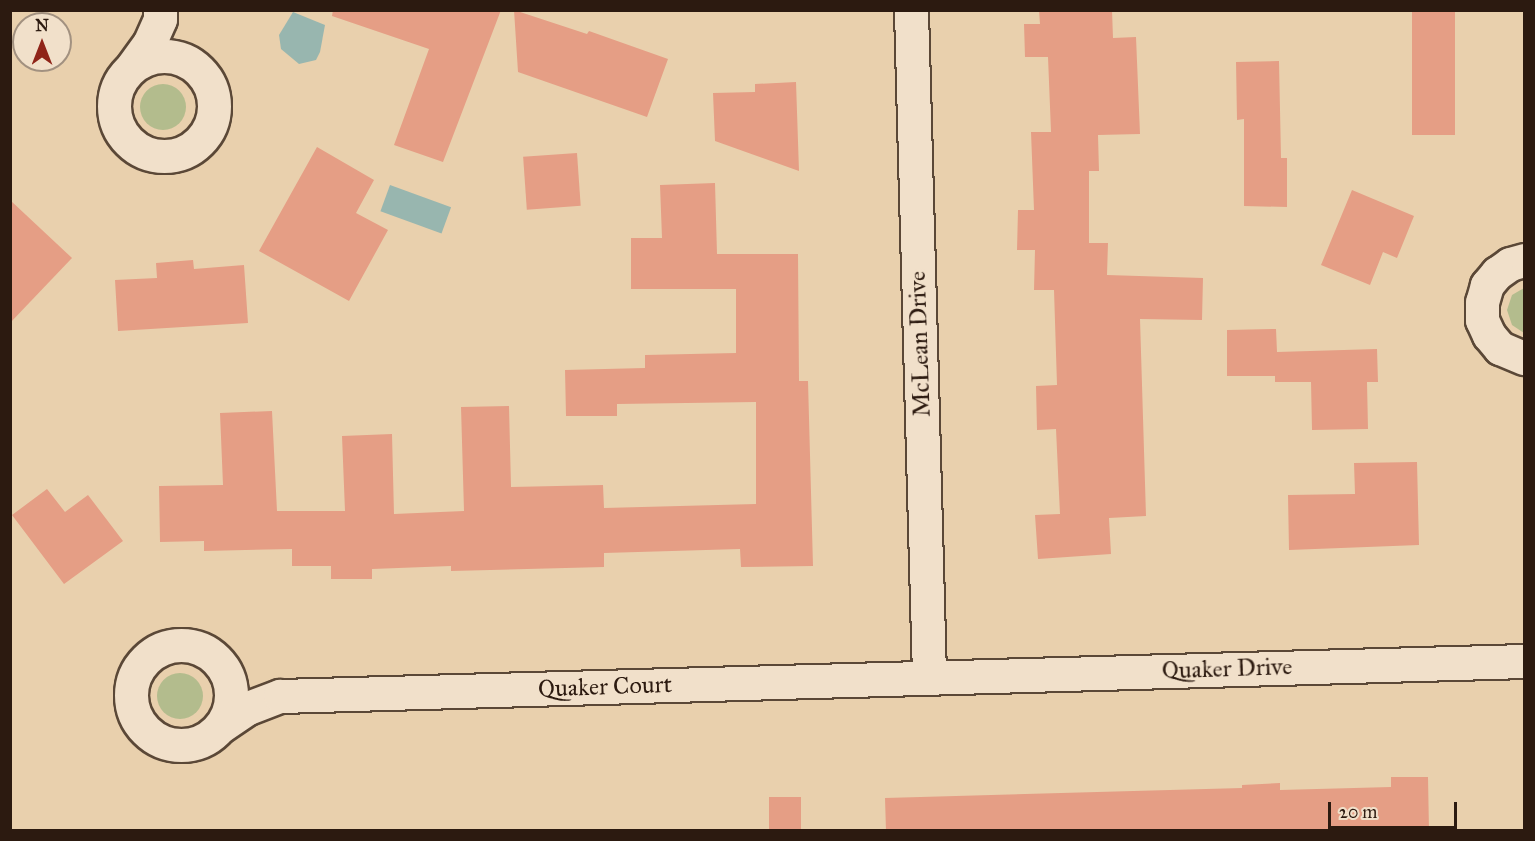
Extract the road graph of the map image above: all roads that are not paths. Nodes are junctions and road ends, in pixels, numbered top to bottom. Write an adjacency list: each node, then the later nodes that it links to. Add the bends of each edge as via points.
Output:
1 (911, 10): 10 (street, McLean Drive)
2 (160, 15): 3 (street, via 173,43); 4 (street, via 149,44)
3 (192, 64): 4 (street, via 161,56); 4 (street, via 204,74 212,89 213,120 195,147 161,157 130,143 114,112 115,95)
4 (132, 67)
5 (1524, 260): 6 (street, via 1497,273 1487,285 1482,302 1482,320 1489,335)
6 (1512, 353): 7 (street)
7 (1524, 384)
8 (1524, 661): 10 (street, Quaker Drive)
9 (223, 667): 11 (street, Quaker Court, via 247,683); 12 (street, via 231,697); 12 (street, Quaker Court, via 198,648 166,647 141,665 133,680 131,697 134,714 158,740 174,745 192,744)
10 (929, 677): 11 (street, Quaker Court)
11 (280, 696): 12 (street, Quaker Court, via 248,708)
12 (221, 726)

